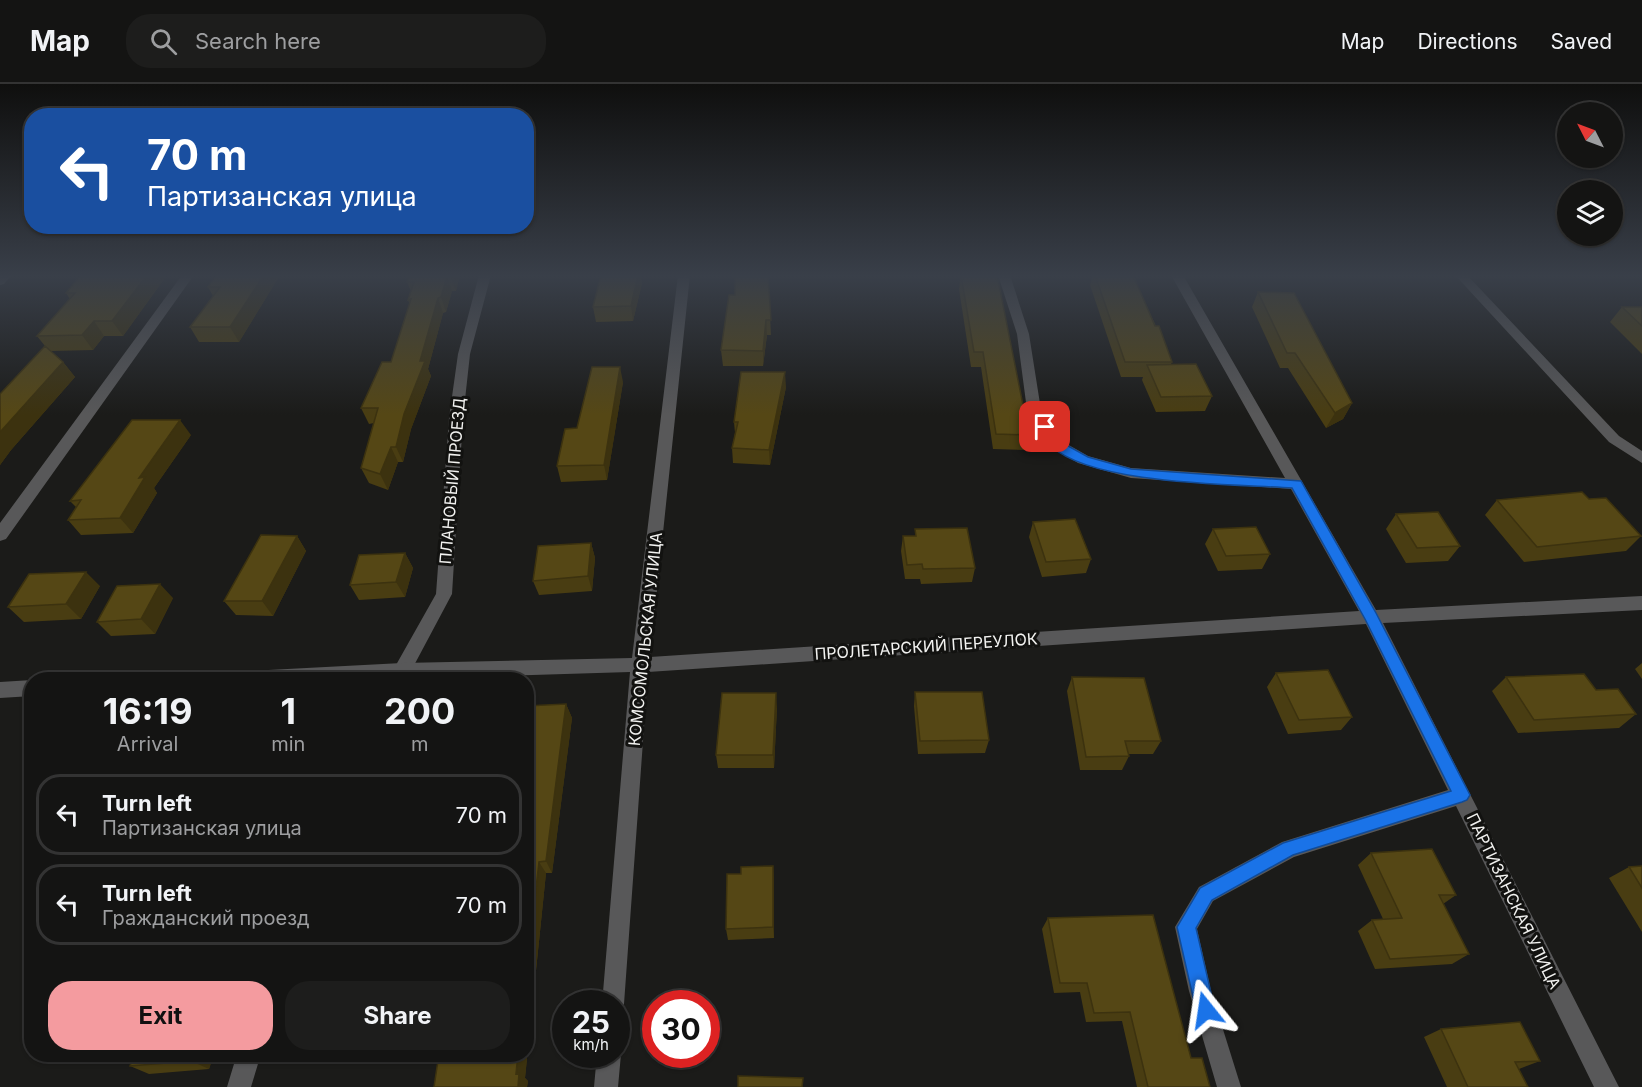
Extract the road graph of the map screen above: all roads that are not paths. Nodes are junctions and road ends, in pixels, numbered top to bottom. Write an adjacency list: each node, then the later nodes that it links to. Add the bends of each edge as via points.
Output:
1 (153, 322): 9 (street)
2 (472, 322): 13 (street, ПЛАНОВЫЙ ПРОЕЗД, via 456,418 444,594)
3 (679, 322): 12 (street, КОМСОМОЛЬСКАЯ УЛИЦА)
4 (1019, 322): 8 (street, via 1034,410 1055,443 1083,459 1131,473)
5 (1204, 322): 8 (street, ПАРТИЗАНСКАЯ УЛИЦА)
6 (1505, 322): 7 (street, via 1614,439)
7 (1642, 458)
8 (1296, 484): 11 (street, ПАРТИЗАНСКАЯ УЛИЦА)
9 (0, 534)
10 (1642, 603): 11 (street, ПРОЛЕТАРСКИЙ ПЕРЕУЛОК)
11 (1371, 617): 12 (street, ПРОЛЕТАРСКИЙ ПЕРЕУЛОК); 17 (street, ПАРТИЗАНСКАЯ УЛИЦА)
12 (640, 665): 14 (street, ПРОЛЕТАРСКИЙ ПЕРЕУЛОК); 18 (street, КОМСОМОЛЬСКАЯ УЛИЦА)
13 (403, 672)
14 (473, 672)
15 (24, 688): 16 (street)
16 (0, 690)
17 (1462, 795): 23 (street, via 1289,849 1206,894 1186,927 1200,991); 24 (street, ПАРТИЗАНСКАЯ УЛИЦА)
18 (614, 990)
19 (247, 1062): 21 (street)
20 (608, 1068): 22 (street)
21 (239, 1087)
22 (606, 1087)
23 (1229, 1087)
24 (1607, 1087)

